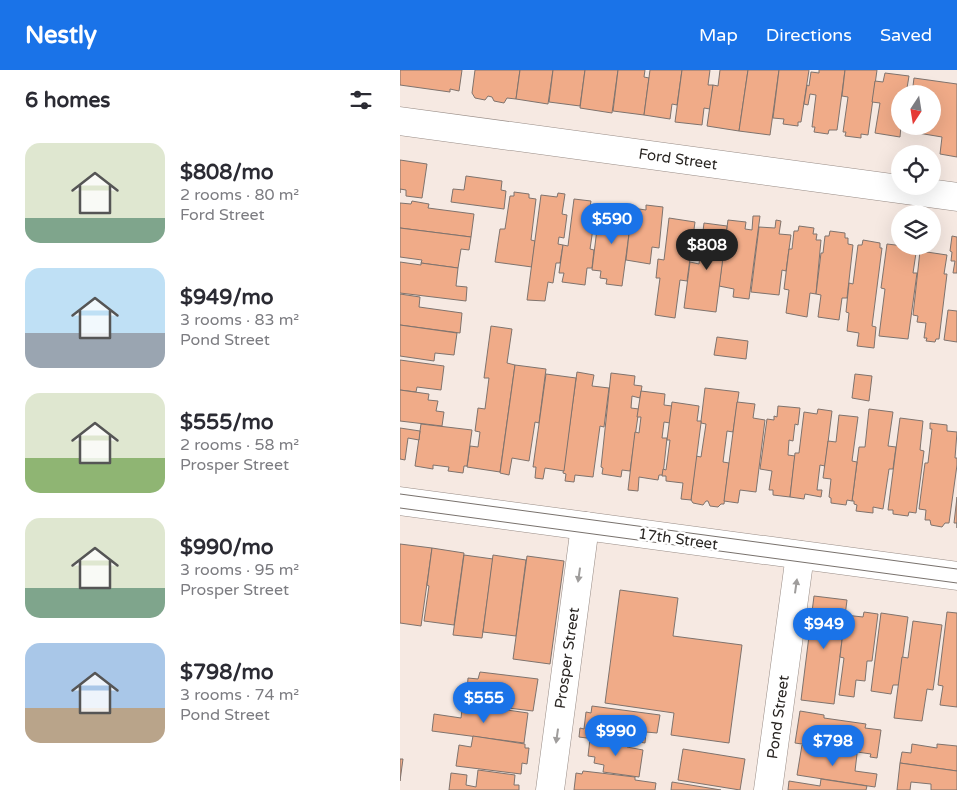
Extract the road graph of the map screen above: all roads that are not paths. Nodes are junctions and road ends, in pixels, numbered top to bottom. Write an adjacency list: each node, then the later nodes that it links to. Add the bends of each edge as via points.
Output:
1 (400, 121): 2 (street, Ford Street)
2 (957, 197)
3 (400, 501): 4 (street, 17th Street)
4 (585, 526): 5 (street, 17th Street); 7 (street, Prosper Street, one-way to 7)
5 (800, 555): 6 (street, 17th Street); 8 (street, Pond Street, one-way to 5)
6 (957, 576)
7 (550, 790)
8 (768, 790)

